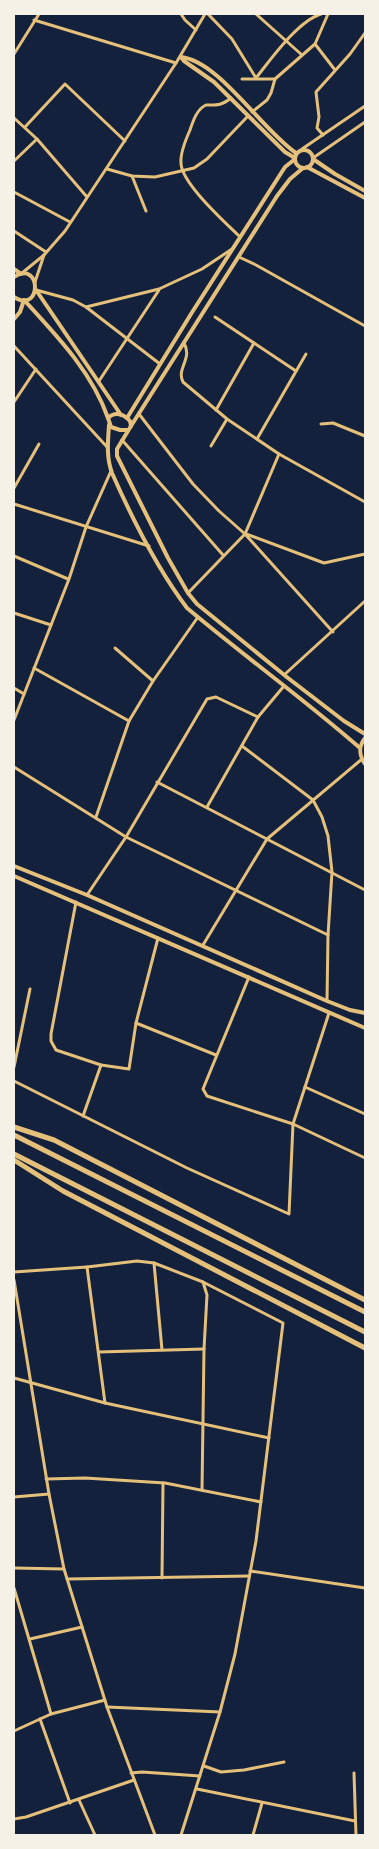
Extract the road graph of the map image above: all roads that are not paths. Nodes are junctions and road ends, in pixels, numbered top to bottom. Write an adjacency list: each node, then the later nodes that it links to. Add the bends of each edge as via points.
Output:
1 (39, 14): 7 (street)
2 (181, 14): 8 (street)
3 (207, 14): 8 (street); 16 (street, via 232,39)
4 (256, 14): 10 (street)
5 (321, 14): 10 (street, via 312,17)
6 (328, 14): 11 (street)
7 (34, 20): 12 (street); 14 (street)
8 (196, 30): 14 (street)
9 (365, 33): 15 (street)
10 (286, 42): 13 (street); 16 (street)
11 (315, 44): 13 (street); 15 (street)
12 (14, 54)
13 (302, 55): 18 (street)
14 (176, 63): 28 (street)
15 (335, 70): 26 (street, via 316,92 317,128)
16 (256, 78): 17 (street); 18 (street)
17 (242, 79)
18 (275, 79): 21 (street, via 271,93)
19 (231, 98): 21 (street, via 180,57 210,70); 22 (street); 35 (street, via 220,106 206,104 198,111 180,163)
20 (365, 106): 26 (street)
21 (252, 112): 30 (street)
22 (248, 116): 30 (street, via 284,152); 35 (street, via 207,159)
23 (14, 118): 25 (street)
24 (365, 122): 31 (street)
25 (25, 127): 27 (street); 28 (street, via 65,84)
26 (323, 135): 29 (street)
27 (37, 139): 32 (street); 39 (street)
28 (125, 141): 34 (street)
29 (302, 150): 30 (street); 31 (street, via 308,150)
30 (295, 157): 33 (street, via 297,165); 44 (street, via 285,167)
31 (313, 158): 33 (street); 37 (street)
32 (14, 161)
33 (305, 168): 40 (street); 47 (street, via 285,184)
34 (107, 169): 36 (street); 39 (street)
35 (183, 171): 36 (street); 44 (street, via 200,197)
36 (132, 176): 41 (street)
37 (365, 191)
38 (14, 192): 42 (street)
39 (87, 197): 42 (street)
40 (365, 198)
41 (146, 211)
42 (70, 222): 46 (street)
43 (14, 231): 46 (street)
44 (240, 237): 45 (street)
45 (232, 249): 52 (street, via 202,269); 65 (street)
46 (45, 254): 49 (street); 51 (street)
47 (239, 257): 59 (street); 61 (street)
48 (14, 269): 49 (street)
49 (21, 274): 50 (street); 51 (street)
50 (14, 277)
51 (35, 282): 53 (street)
52 (159, 289): 56 (street); 60 (street)
53 (36, 290): 55 (street); 56 (street); 68 (street)
54 (14, 297): 55 (street)
55 (24, 300): 58 (street); 73 (street, via 81,366)
56 (86, 307): 60 (street)
57 (215, 317): 62 (street)
58 (14, 319)
59 (365, 326)
60 (127, 340): 65 (street); 68 (street)
61 (184, 343): 70 (street, via 188,353 181,378); 71 (street)
62 (254, 343): 67 (street); 70 (street)
63 (14, 346): 66 (street)
64 (306, 354): 67 (street)
65 (160, 364): 74 (street)
66 (36, 370): 69 (street); 85 (street)
67 (296, 371): 81 (street)
68 (99, 381): 72 (street)
69 (14, 402)
70 (216, 410): 75 (street)
71 (139, 414): 78 (street); 92 (street, via 193,484)
72 (121, 415): 73 (street); 74 (street)
73 (108, 418): 77 (street)
74 (127, 418): 78 (street)
75 (227, 419): 81 (street); 84 (street)
76 (321, 424): 80 (street, via 333,422)
77 (109, 425): 79 (street); 85 (street)
78 (131, 426): 79 (street)
79 (127, 430): 82 (street)
80 (365, 436)
81 (257, 439): 86 (street)
82 (122, 440): 95 (street); 98 (street, via 117,449 120,465)
83 (39, 444): 88 (street)
84 (211, 446)
85 (108, 448): 87 (street)
86 (279, 454): 89 (street); 92 (street)
87 (111, 470): 91 (street); 93 (street)
88 (14, 488)
89 (365, 502)
90 (14, 504): 91 (street)
91 (86, 527): 93 (street); 97 (street)
92 (245, 534): 94 (street, via 324,563); 95 (street); 103 (street)
93 (149, 546): 101 (street, via 179,597)
94 (365, 554)
95 (223, 555): 98 (street)
96 (14, 556): 97 (street)
97 (69, 580): 102 (street)
98 (188, 593): 106 (street, via 209,616)
99 (365, 602): 103 (street)
100 (14, 612): 102 (street)
101 (198, 617): 107 (street); 108 (street)
102 (51, 625): 105 (street)
103 (333, 632): 106 (street)
104 (115, 648): 107 (street)
105 (34, 668): 110 (street); 113 (street)
106 (284, 675): 114 (street)
107 (153, 681): 113 (street)
108 (284, 686): 111 (street); 117 (street)
109 (14, 688): 110 (street)
110 (24, 694): 112 (street)
111 (258, 718): 116 (street); 121 (street, via 216,697 207,699)
112 (14, 720)
113 (129, 721): 124 (street)
114 (365, 734)
115 (365, 738): 117 (street)
116 (242, 746): 122 (street); 123 (street)
117 (360, 748): 118 (street)
118 (362, 759): 119 (street); 122 (street)
119 (365, 764)
120 (14, 767): 124 (street)
121 (157, 782): 123 (street); 125 (street)
122 (313, 800): 126 (street); 128 (street, via 328,836)
123 (207, 807): 126 (street)
124 (96, 817): 125 (street)
125 (126, 837): 130 (street); 132 (street)
126 (267, 839): 128 (street); 130 (street)
127 (14, 866): 132 (street)
128 (332, 872): 131 (street); 134 (street)
129 (14, 876): 133 (street)
130 (237, 890): 134 (street); 136 (street)
131 (365, 890)
132 (87, 895): 136 (street)
133 (76, 902): 135 (street); 145 (street, via 51,1040 56,1050)
134 (328, 935): 139 (street)
135 (158, 938): 137 (street); 142 (street)
136 (203, 945): 139 (street)
137 (249, 977): 140 (street); 144 (street)
138 (30, 990): 146 (street)
139 (327, 1001): 141 (street)
140 (329, 1013): 143 (street); 148 (street)
141 (365, 1013)
142 (136, 1023): 144 (street); 145 (street, via 129,1069)
143 (365, 1028)
144 (216, 1055): 151 (street, via 203,1089 206,1096)
145 (101, 1064): 150 (street)
146 (14, 1067)
147 (14, 1081): 150 (street)
148 (305, 1087): 149 (street); 151 (street)
149 (365, 1114)
150 (83, 1116): 151 (street, via 289,1214)
151 (293, 1124): 155 (street)
152 (14, 1127): 162 (highway, via 54,1140)
153 (14, 1135): 165 (highway)
154 (14, 1154): 166 (highway)
155 (365, 1158)
156 (14, 1160): 167 (highway, via 64,1191)
157 (154, 1263): 158 (street, via 137,1261); 161 (street); 169 (street)
158 (87, 1268): 159 (street); 170 (street)
159 (14, 1272)
160 (14, 1280): 172 (street)
161 (203, 1282): 168 (street, via 207,1295); 175 (street, via 283,1323)
162 (359, 1296): 163 (highway); 164 (highway)
163 (365, 1296)
164 (365, 1300)
165 (365, 1312)
166 (365, 1332)
167 (365, 1348)
168 (204, 1349): 169 (street); 174 (street)
169 (162, 1350): 170 (street)
170 (99, 1352): 173 (street)
171 (14, 1378): 172 (street)
172 (31, 1382): 173 (street); 176 (street)
173 (105, 1403): 174 (street)
174 (202, 1424): 175 (street); 178 (street)
175 (269, 1438): 181 (street)
176 (46, 1479): 177 (street); 179 (street)
177 (163, 1483): 178 (street); 186 (street)
178 (202, 1490): 181 (street)
179 (48, 1494): 180 (street); 183 (street)
180 (14, 1497)
181 (261, 1502): 184 (street)
182 (14, 1568): 183 (street)
183 (64, 1569): 187 (street)
184 (250, 1571): 185 (street); 189 (street)
185 (249, 1576): 186 (street); 194 (street, via 235,1654)
186 (162, 1578): 187 (street)
187 (67, 1579): 190 (street)
188 (14, 1588): 191 (street)
189 (365, 1588)
190 (82, 1627): 191 (street); 192 (street)
191 (30, 1639): 195 (street)
192 (105, 1700): 193 (street); 195 (street)
193 (107, 1707): 194 (street); 200 (street)
194 (220, 1712): 199 (street)
195 (51, 1714): 196 (street)
196 (40, 1719): 197 (street); 206 (street)
197 (14, 1731)
198 (284, 1762): 199 (street, via 221,1772)
199 (204, 1766): 202 (street)
200 (131, 1773): 202 (street); 203 (street)
201 (354, 1773): 209 (street)
202 (200, 1776): 204 (street)
203 (134, 1780): 205 (street); 211 (street)
204 (197, 1789): 207 (street); 212 (street)
205 (79, 1800): 206 (street); 210 (street)
206 (70, 1803): 208 (street)
207 (262, 1803): 209 (street); 213 (street)
208 (14, 1819)
209 (355, 1821): 214 (street)
210 (95, 1835)
211 (155, 1835)
212 (181, 1835)
213 (253, 1835)
214 (356, 1835)

